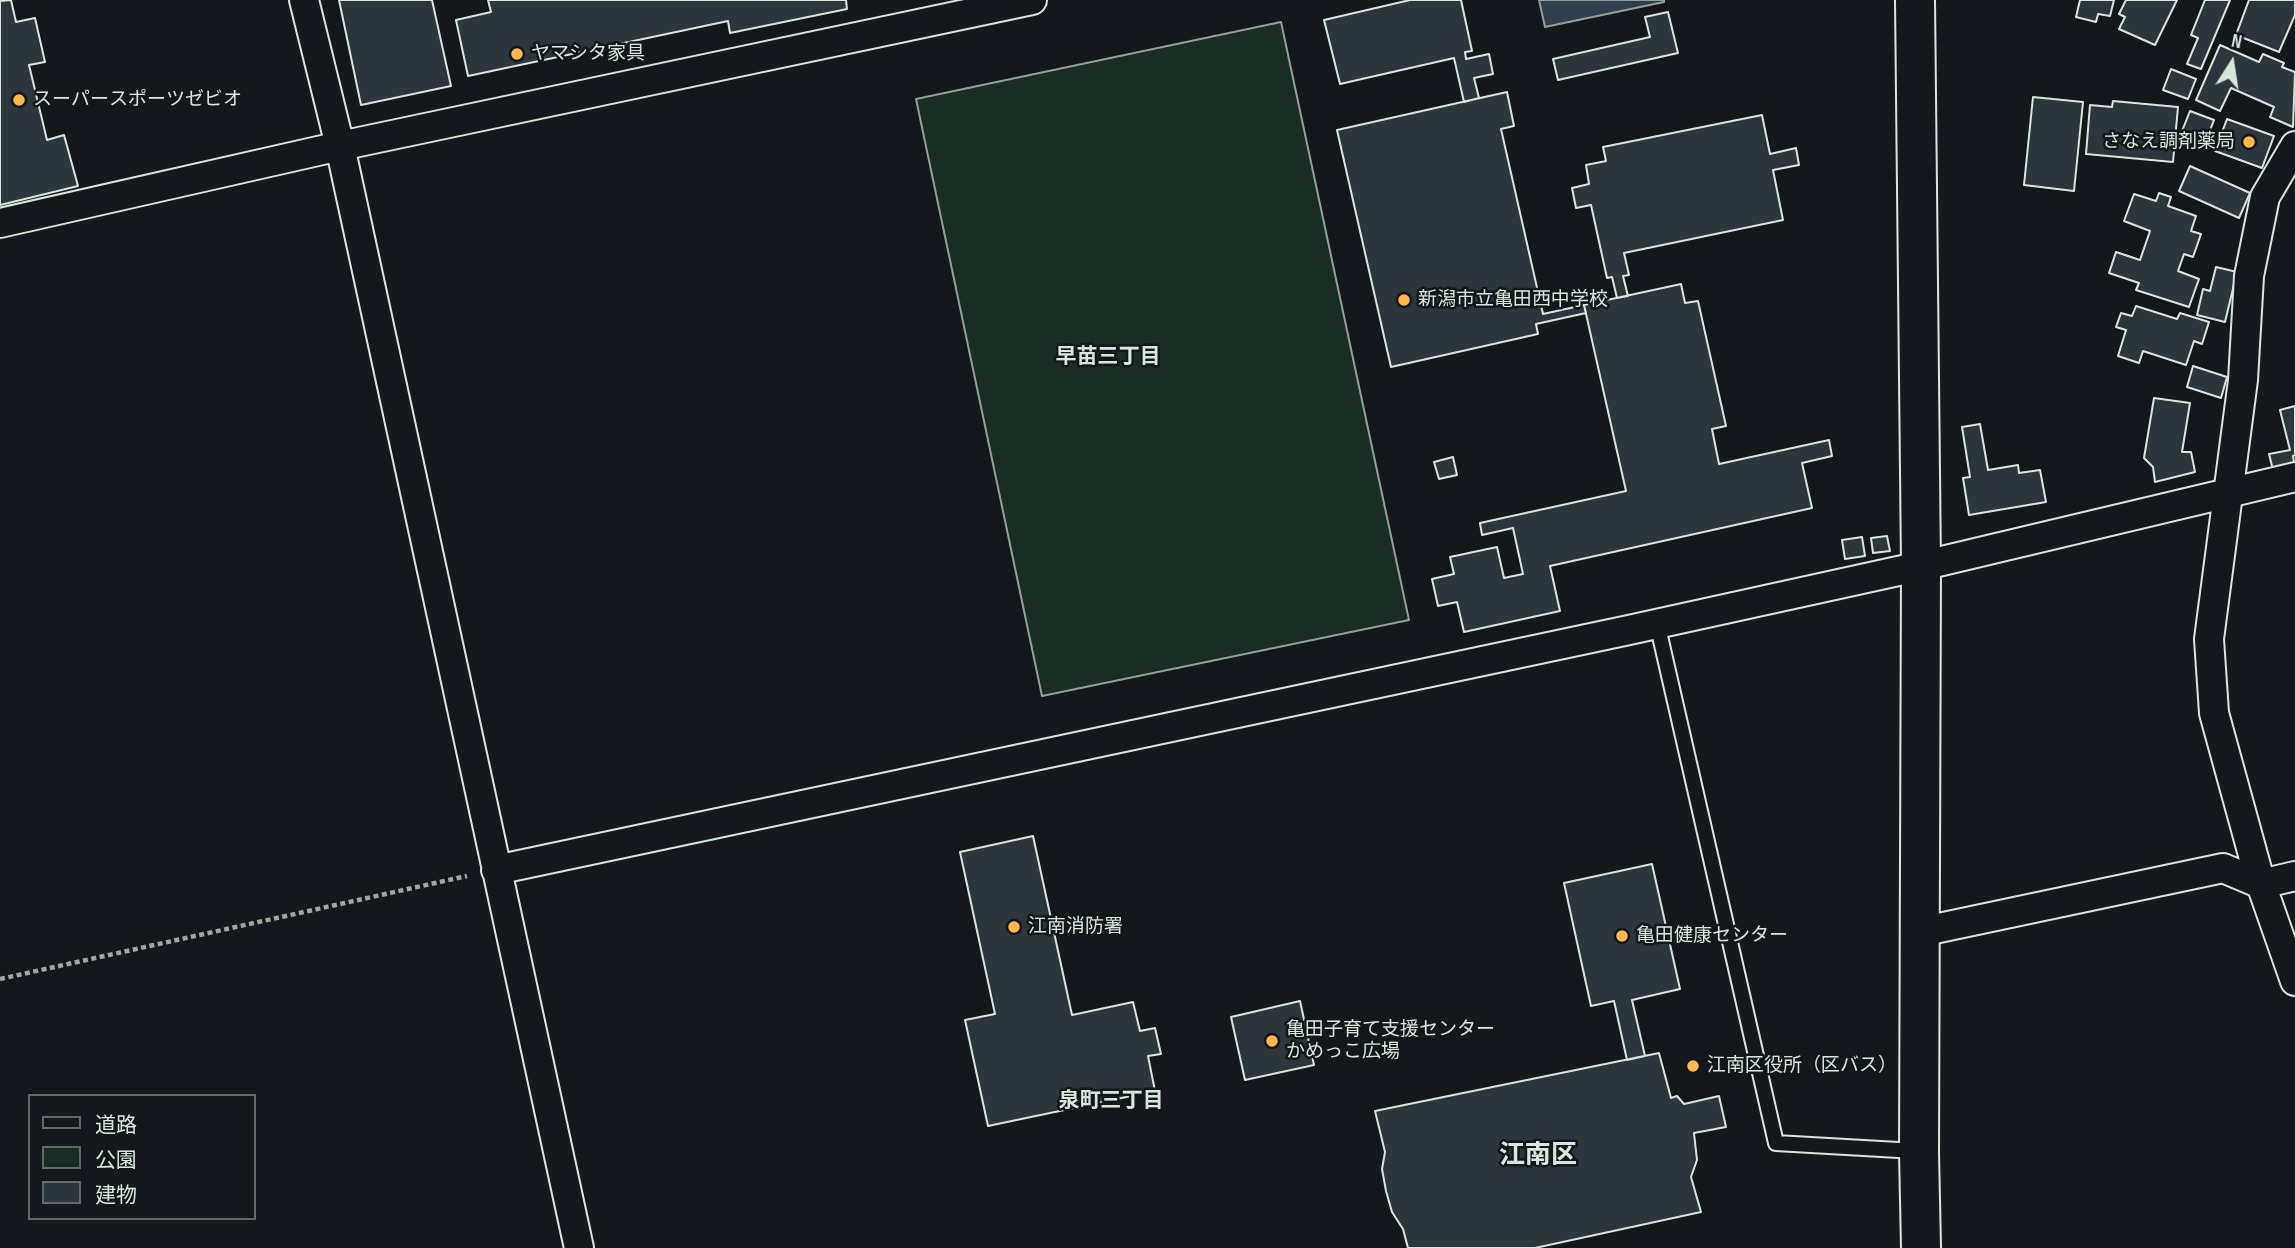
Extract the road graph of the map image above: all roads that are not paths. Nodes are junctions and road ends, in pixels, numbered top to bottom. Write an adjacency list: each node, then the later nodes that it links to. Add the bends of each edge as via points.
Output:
1 (304, 0): 4 (street)
2 (1032, 0): 4 (street)
3 (1915, 0): 9 (street)
4 (340, 146): 6 (street); 11 (street)
5 (2295, 146): 8 (street, via 2264,197 2249,276 2243,380)
6 (0, 223)
7 (2295, 477): 8 (street)
8 (2227, 492): 9 (street); 13 (street, via 2209,639 2214,713)
9 (1921, 566): 10 (street); 14 (street)
10 (1657, 623): 11 (street); 16 (lane, via 1776,1143)
11 (496, 870): 17 (street)
12 (2295, 876): 13 (street)
13 (2261, 884): 14 (street, via 2223,868); 15 (street)
14 (1920, 932): 16 (street)
15 (2295, 981)
16 (1919, 1152): 18 (street)
17 (579, 1248)
18 (1921, 1248)

